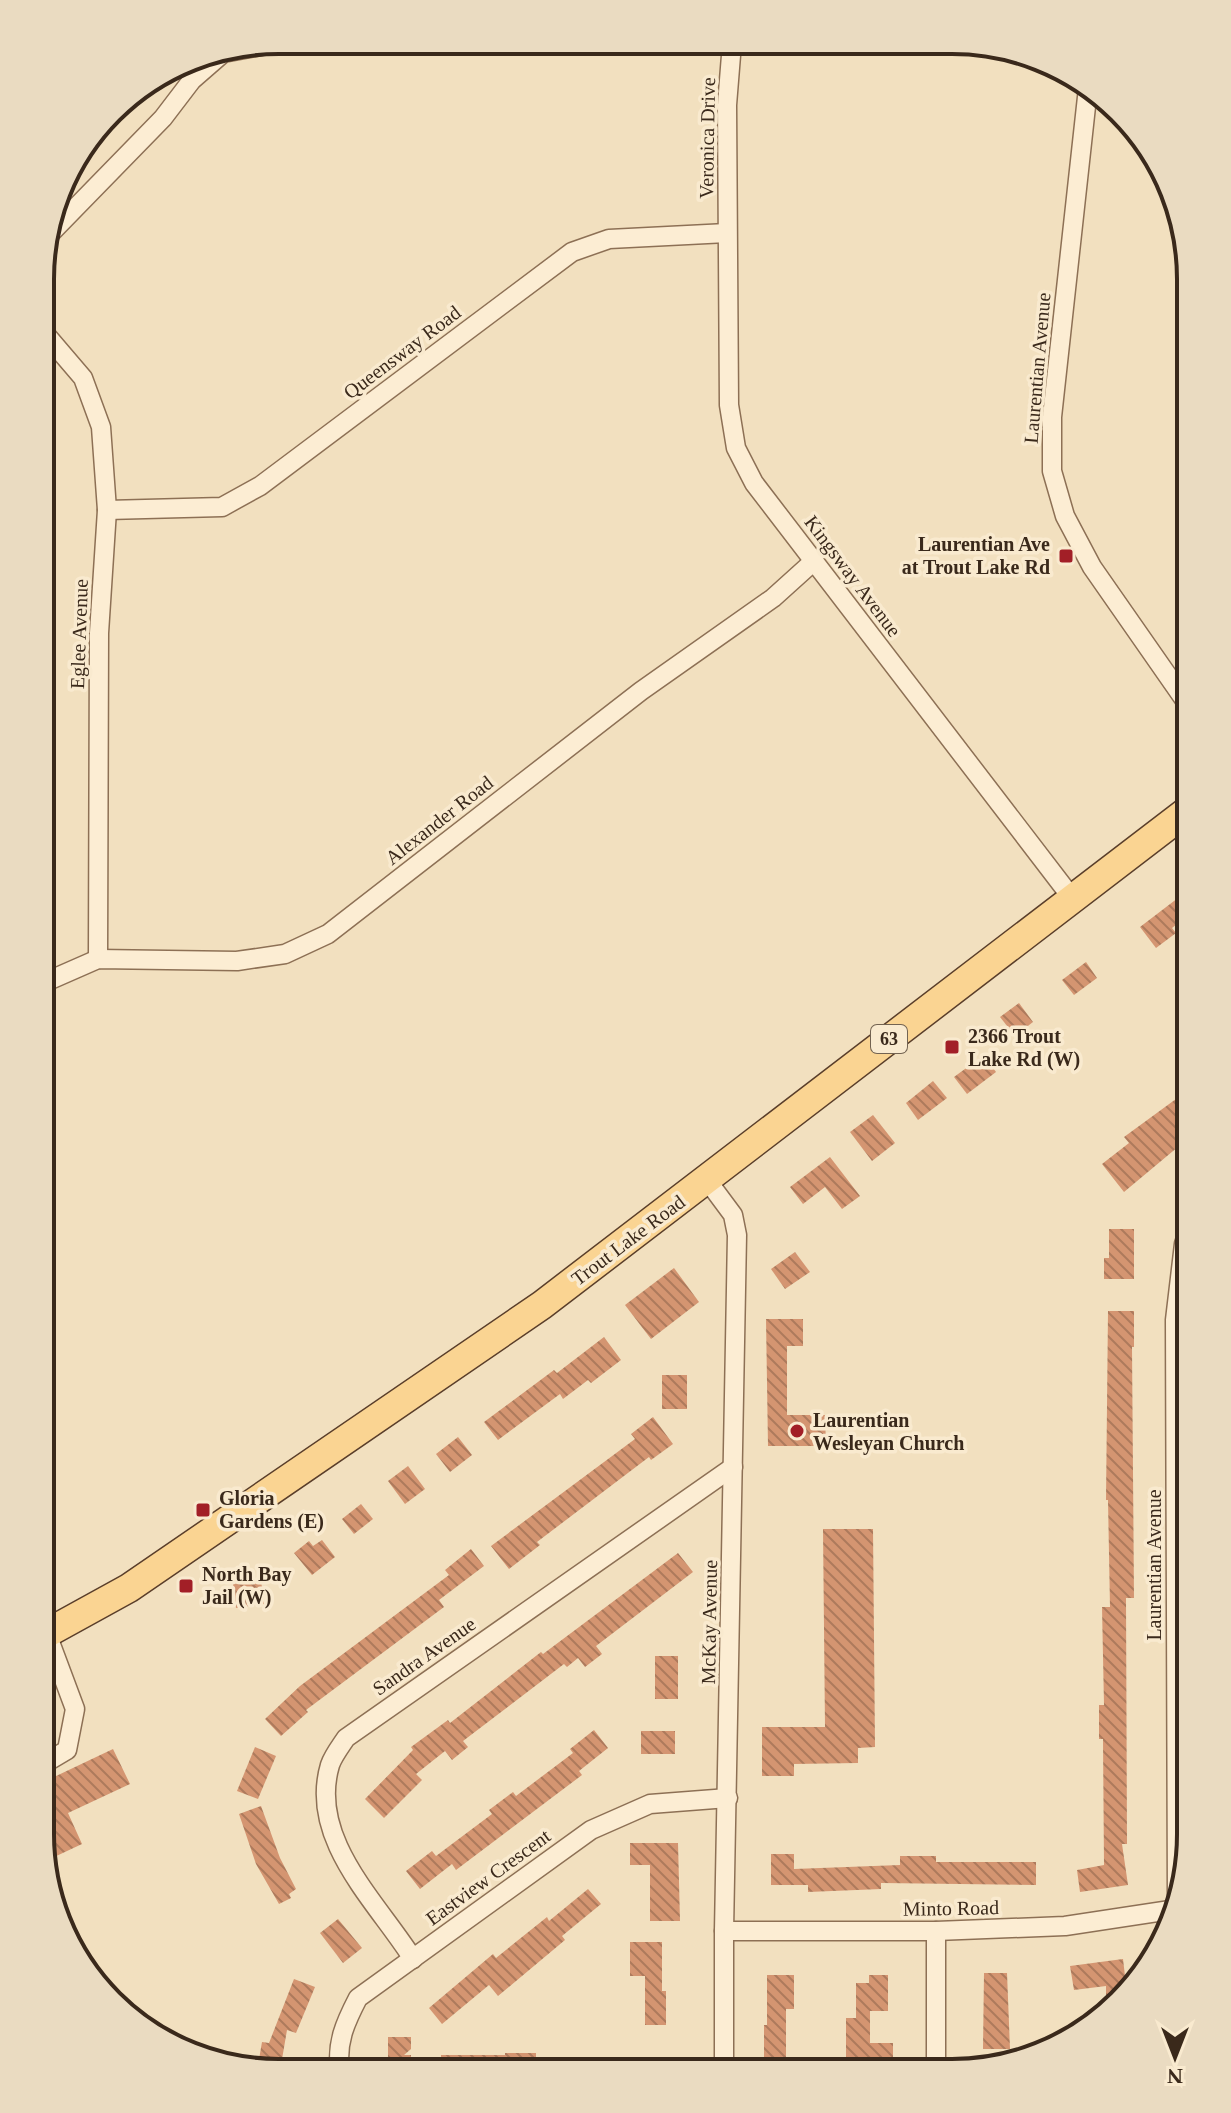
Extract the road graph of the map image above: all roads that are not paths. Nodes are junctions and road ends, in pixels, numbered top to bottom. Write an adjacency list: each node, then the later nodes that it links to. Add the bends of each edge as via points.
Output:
1 (731, 54): 5 (street, Veronica Drive)
2 (209, 65): 4 (street)
3 (1087, 99): 9 (street, Laurentian Avenue, via 1053,406 1052,471 1076,541)
4 (62, 222)
5 (727, 233): 7 (street, Queensway Road, via 609,239 572,252 260,486 222,507); 8 (street, Kingsway Avenue, via 729,405 736,448 754,483)
6 (54, 344): 7 (street, Eglee Avenue, via 83,378 101,427)
7 (107, 510): 12 (street, Eglee Avenue, via 99,633)
8 (814, 561): 11 (street, Kingsway Avenue); 12 (street, Alexander Road, via 773,598 641,691 328,934 285,954 237,961)
9 (1177, 689)
10 (1177, 819): 11 (main road, Trout Lake Road / 63)
11 (1072, 898): 14 (main road, Trout Lake Road / 63)
12 (98, 959): 13 (street, Alexander Road)
13 (54, 978)
14 (707, 1180): 16 (street, McKay Avenue, via 733,1215 737,1235); 17 (main road, Trout Lake Road, via 542,1305 334,1449 129,1588)
15 (1177, 1303): 21 (street, Laurentian Avenue)
16 (733, 1467): 20 (street, McKay Avenue); 25 (street, Sandra Avenue, via 346,1738 331,1763 325,1792 329,1821 339,1850)
17 (54, 1630)
18 (54, 1660): 19 (street, via 75,1709 67,1750)
19 (54, 1758)
20 (728, 1798): 23 (street, McKay Avenue); 25 (street, Eastview Crescent, via 650,1804 591,1830)
21 (1177, 1850)
22 (1164, 1910): 24 (street, Minto Road, via 1065,1926)
23 (724, 1931): 24 (street, Minto Road); 27 (street, McKay Avenue)
24 (936, 1931): 28 (street)
25 (413, 1959): 26 (street, Eastview Crescent, via 358,1998 343,2026)
26 (338, 2059)
27 (724, 2059)
28 (936, 2059)

